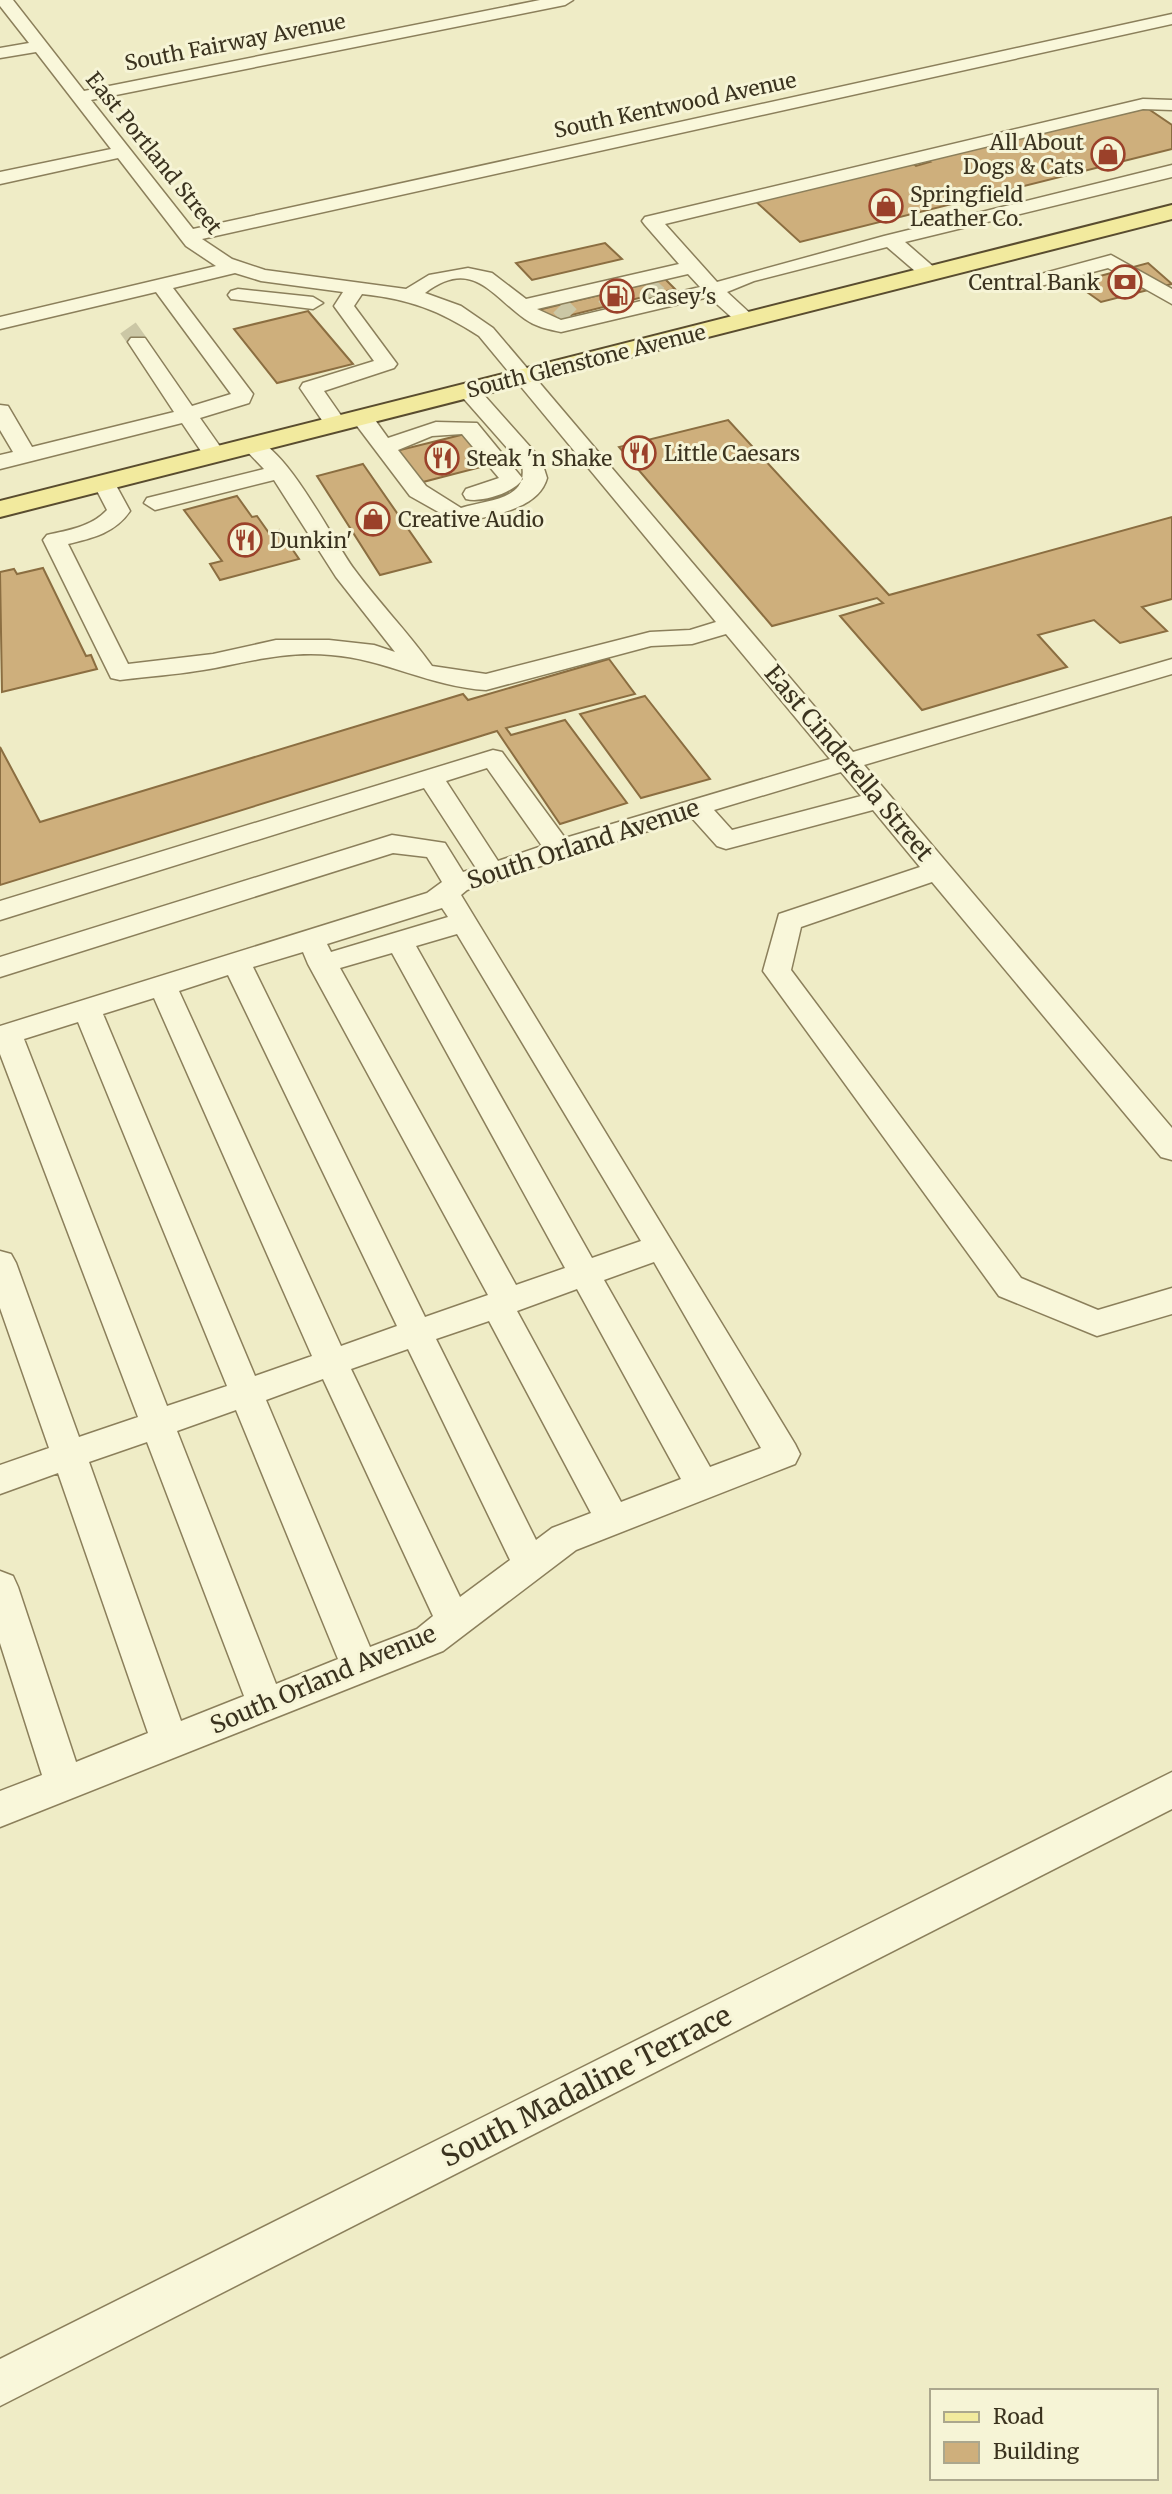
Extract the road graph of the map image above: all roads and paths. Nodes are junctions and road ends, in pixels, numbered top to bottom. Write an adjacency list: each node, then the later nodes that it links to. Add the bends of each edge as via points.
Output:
1 (4, 0): 4 (street, East Portland Street)
2 (565, 0): 6 (street, South Fairway Avenue)
3 (1168, 13): 12 (street, South Kentwood Avenue)
4 (39, 46): 5 (street); 6 (street, East Portland Street)
5 (0, 53)
6 (78, 97): 8 (street, East Portland Street)
7 (1172, 105): 15 (street, via 1143,104 652,221)
8 (122, 152): 10 (street); 12 (street, East Portland Street)
9 (1172, 171): 13 (street)
10 (0, 178)
11 (1171, 213): 16 (main road, South Glenstone Avenue)
12 (188, 236): 14 (street, East Portland Street, via 210,256)
13 (891, 240): 16 (street); 20 (street)
14 (236, 267): 17 (street); 19 (street, East Portland Street, via 287,279)
15 (692, 267): 20 (street); 25 (street)
16 (929, 274): 29 (main road, South Glenstone Avenue)
17 (161, 285): 23 (street); 34 (street, via 242,394 235,402)
18 (1022, 285): 24 (street, via 1111,261)
19 (357, 286): 22 (street, East Portland Street); 26 (street)
20 (713, 290): 25 (street); 29 (street)
21 (238, 296): 26 (street)
22 (410, 296): 27 (street, via 422,282 461,272 488,277); 32 (street, East Portland Street, via 475,323)
23 (107, 298): 28 (street); 30 (street)
24 (1172, 298)
25 (610, 300): 27 (street); 27 (street, via 547,326 534,320)
26 (344, 306): 37 (street, via 387,364 311,388)
27 (523, 306)
28 (121, 318)
29 (746, 320): 32 (main road, South Glenstone Avenue)
30 (0, 323)
31 (138, 342): 34 (street)
32 (525, 376): 33 (main road, South Glenstone Avenue); 50 (street, East Cinderella Street)
33 (468, 391): 36 (main road, South Glenstone Avenue); 39 (street)
34 (182, 407): 41 (street); 43 (street)
35 (0, 411): 41 (street)
36 (362, 418): 37 (main road, South Glenstone Avenue); 42 (street)
37 (336, 424): 40 (main road, South Glenstone Avenue)
38 (469, 428): 39 (street); 42 (street, via 426,430); 47 (street, via 505,468 510,482 448,499)
39 (504, 431): 47 (street, via 533,464 536,478 526,494 458,516)
40 (252, 445): 43 (main road, South Glenstone Avenue); 45 (street)
41 (21, 447): 44 (street)
42 (385, 448): 47 (street)
43 (215, 455): 46 (main road, South Glenstone Avenue)
44 (0, 462)
45 (280, 472): 48 (street); 52 (street, via 344,572)
46 (104, 483): 49 (main road, South Glenstone Avenue); 52 (street, via 119,510 110,522 55,540 120,673 276,647 374,652)
47 (418, 491)
48 (155, 503)
49 (0, 509)
50 (733, 624): 52 (street, via 692,637 650,639 486,682); 53 (street, East Cinderella Street)
51 (1172, 666): 53 (street, South Orland Avenue)
52 (424, 672)
53 (849, 763): 55 (street, East Cinderella Street); 56 (street, South Orland Avenue)
54 (430, 777): 57 (street); 59 (street, via 493,758); 63 (street)
55 (880, 800): 56 (street, via 726,840); 60 (street, East Cinderella Street)
56 (697, 807): 59 (street, South Orland Avenue)
57 (470, 838): 58 (street); 61 (street)
58 (436, 849): 62 (street); 68 (street, via 392,844)
59 (559, 850): 61 (street, South Orland Avenue)
60 (939, 870): 72 (street, East Cinderella Street); 76 (street, via 789,921 777,971 1010,1287 1097,1323)
61 (492, 872): 62 (street, South Orland Avenue)
62 (452, 888): 64 (street); 66 (street, South Orland Avenue, via 437,900)
63 (0, 911)
64 (464, 922): 65 (street); 73 (street)
65 (399, 941): 66 (street); 75 (street)
66 (316, 952): 67 (street, South Orland Avenue); 77 (street)
67 (236, 962): 69 (street, South Orland Avenue); 78 (street)
68 (0, 967)
69 (162, 985): 70 (street, South Orland Avenue); 79 (street)
70 (87, 1009): 71 (street, South Orland Avenue); 80 (street)
71 (3, 1035): 81 (street)
72 (1172, 1149)
73 (661, 1247): 75 (street); 84 (street, South Orland Avenue, via 783,1454)
74 (0, 1262): 82 (street)
75 (585, 1274): 77 (street); 84 (street)
76 (1172, 1301)
77 (503, 1303): 78 (street); 85 (street)
78 (417, 1333): 79 (street); 86 (street)
79 (332, 1363): 80 (street); 88 (street)
80 (248, 1392): 81 (street); 89 (street)
81 (158, 1424): 82 (street); 90 (street)
82 (69, 1455): 83 (street); 91 (street)
83 (0, 1480)
84 (702, 1485): 85 (street, South Orland Avenue)
85 (613, 1520): 86 (street, South Orland Avenue, via 564,1539)
86 (530, 1564): 88 (street, South Orland Avenue)
87 (0, 1587): 92 (street)
88 (454, 1622): 89 (street, South Orland Avenue, via 429,1640)
89 (360, 1668): 90 (street, South Orland Avenue)
90 (266, 1705): 91 (street, South Orland Avenue)
91 (170, 1743): 92 (street, South Orland Avenue)
92 (64, 1784): 94 (street, South Orland Avenue)
93 (1172, 1790): 95 (street, South Madaline Terrace)
94 (0, 1809)
95 (0, 2383)

